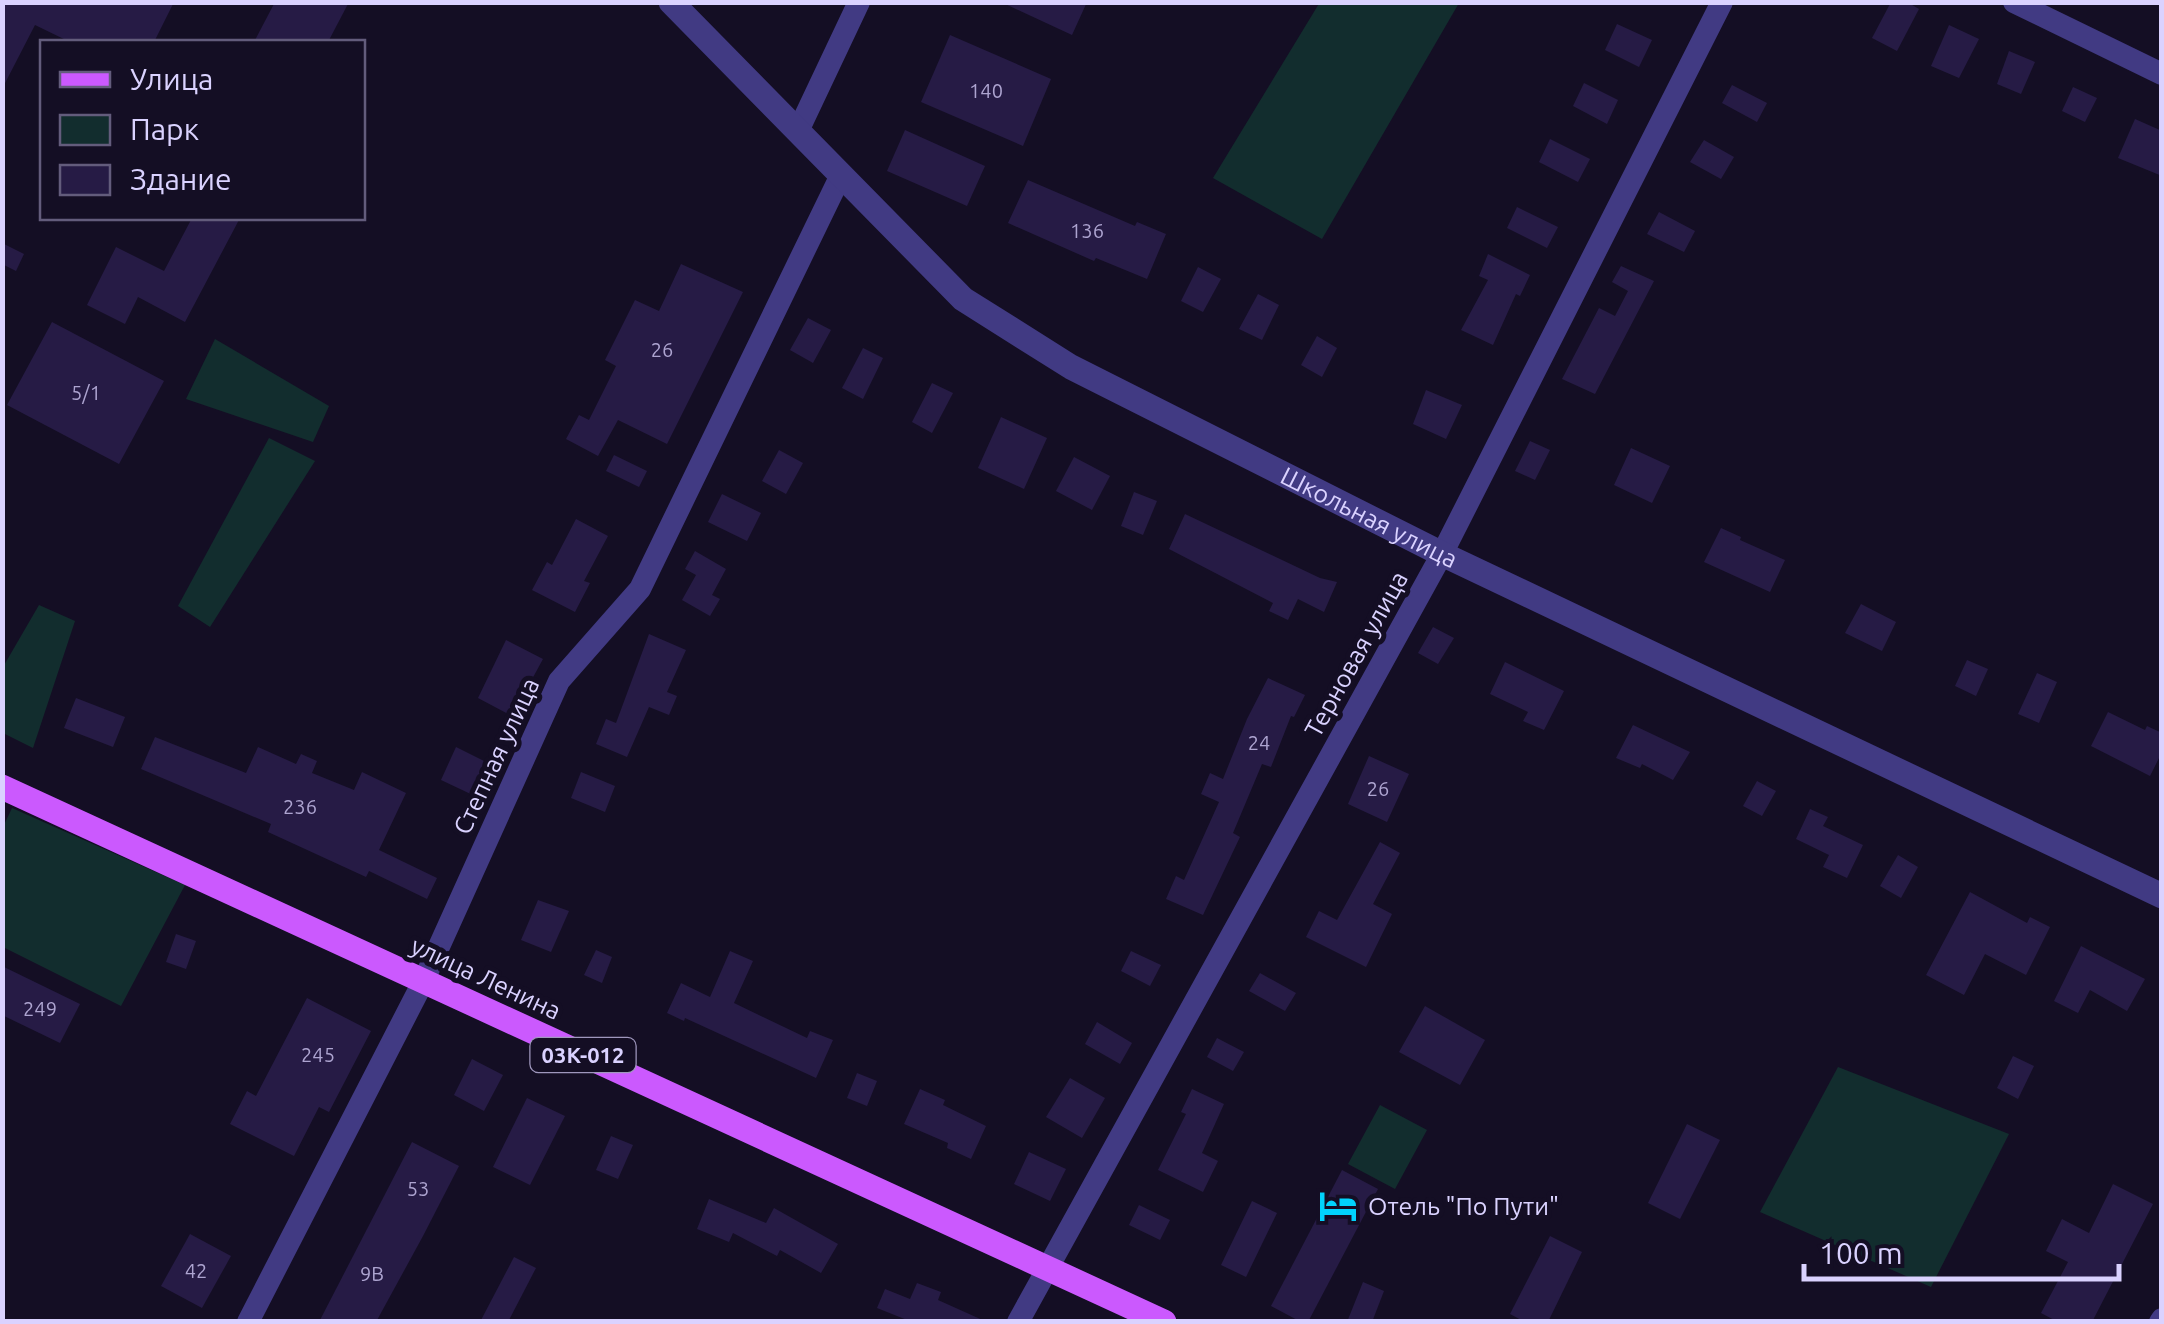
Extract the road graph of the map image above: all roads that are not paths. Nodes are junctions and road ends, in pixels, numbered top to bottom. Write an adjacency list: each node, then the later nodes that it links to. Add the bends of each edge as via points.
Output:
1 (671, 2): 6 (street, Школьная улица)
2 (859, 2): 6 (street)
3 (1722, 2): 8 (street, Терновая улица)
4 (2014, 2): 5 (street)
5 (2162, 74)
6 (798, 132): 7 (street, Школьная улица)
7 (841, 175): 8 (street, Школьная улица, via 963,300 1071,367); 11 (street, Степная улица, via 640,588 559,682)
8 (1442, 554): 10 (street, Школьная улица); 12 (street, Терновая улица)
9 (2, 786): 11 (main road, улица Ленина / 03К-012)
10 (2162, 896)
11 (423, 982): 12 (main road, улица Ленина / 03К-012); 13 (street, Степная улица)
12 (1048, 1267): 14 (street, Терновая улица); 15 (main road, улица Ленина / 03К-012)
13 (248, 1322)
14 (1018, 1322)
15 (1164, 1322)

